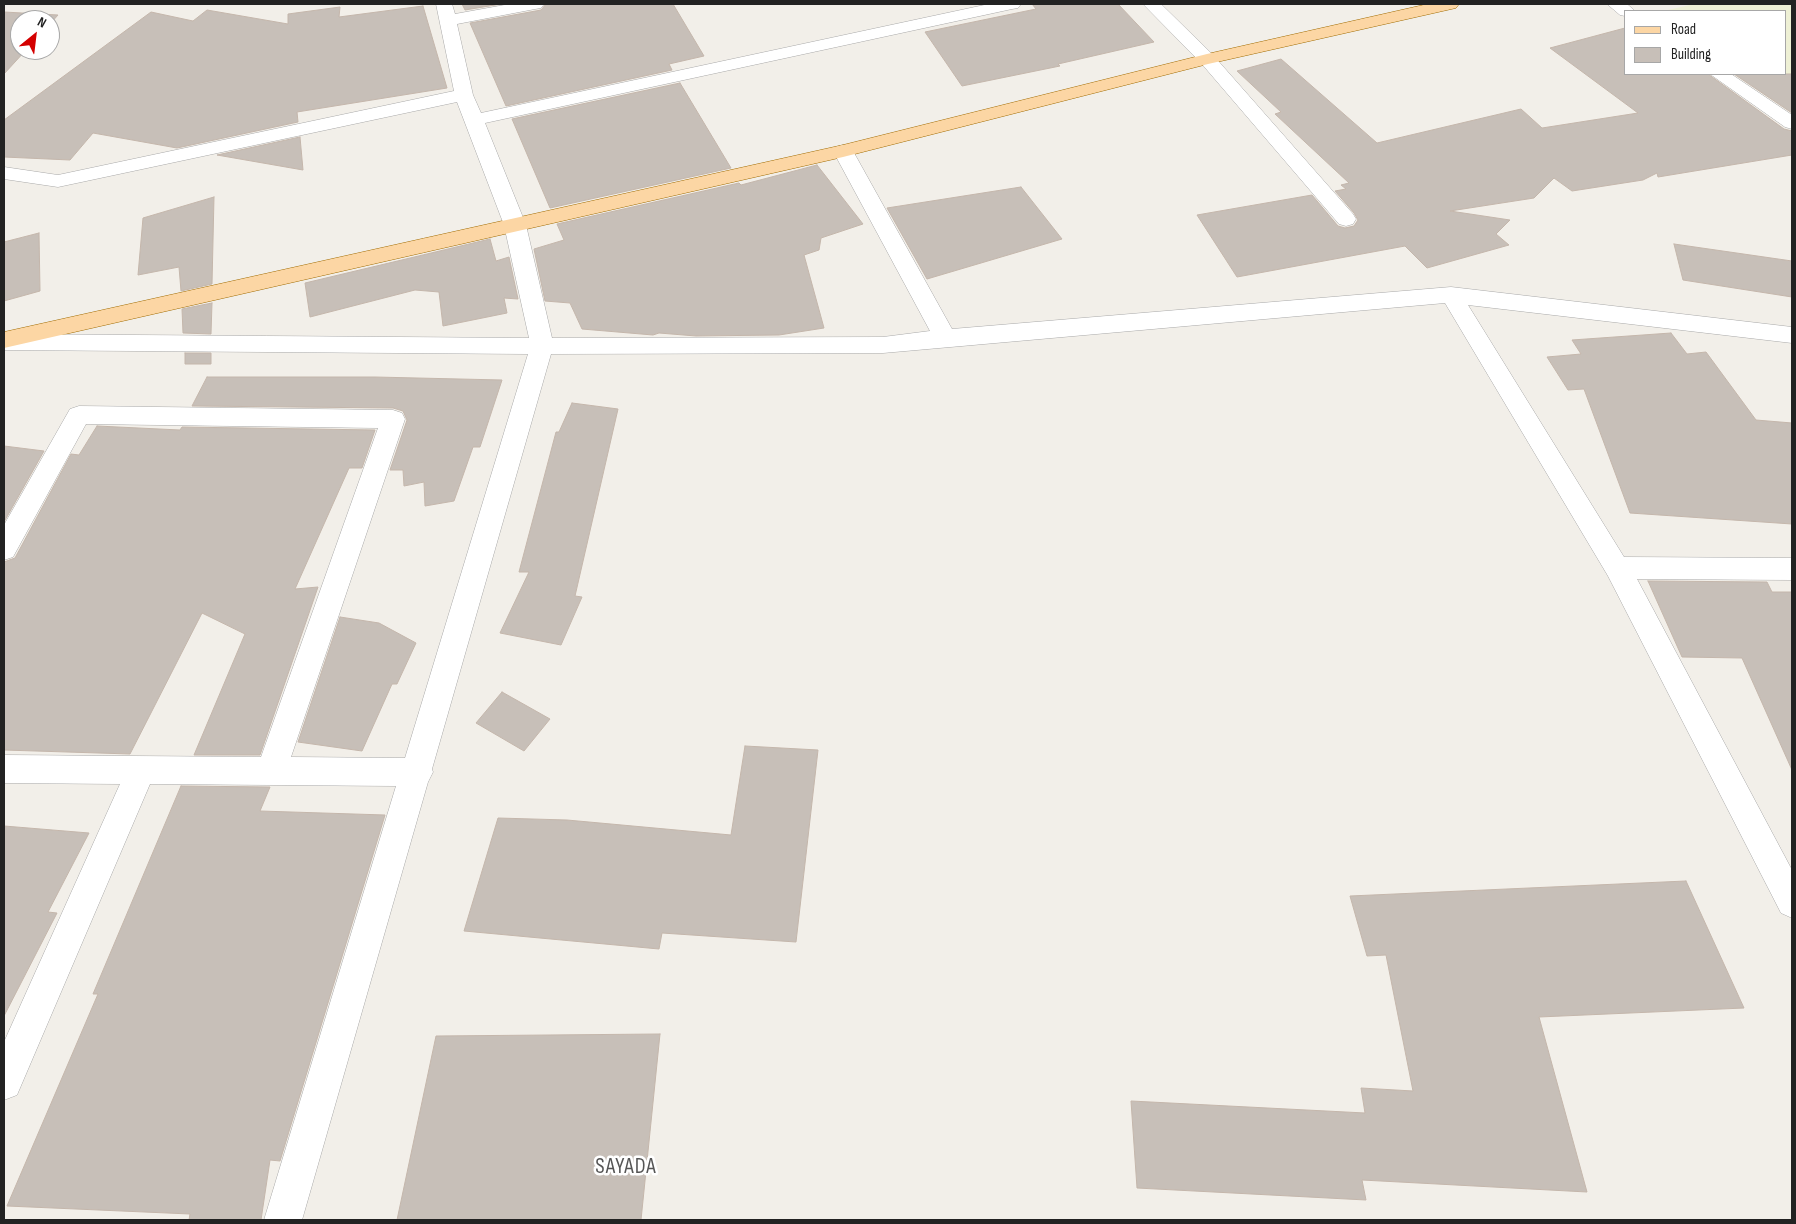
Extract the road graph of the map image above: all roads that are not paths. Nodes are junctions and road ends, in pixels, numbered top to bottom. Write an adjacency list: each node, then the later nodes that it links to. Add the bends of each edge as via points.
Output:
1 (535, 4): 5 (street)
2 (1012, 4): 9 (street)
3 (1151, 4): 6 (street)
4 (1450, 4): 6 (main road)
5 (446, 12): 8 (street)
6 (1207, 59): 11 (main road); 13 (street)
7 (1720, 75): 10 (street)
8 (464, 95): 9 (street); 12 (street, via 58,180)
9 (474, 120): 14 (street)
10 (1792, 123)
11 (843, 151): 14 (main road); 17 (street)
12 (4, 173)
13 (1346, 219)
14 (516, 225): 18 (main road); 19 (street)
15 (1451, 296): 16 (street); 17 (street); 21 (street)
16 (1792, 335)
17 (945, 338): 19 (street, via 883,345)
18 (4, 341): 19 (street)
19 (542, 346): 26 (street)
20 (4, 549): 25 (street, via 79,415 393,418)
21 (1617, 568): 22 (street); 27 (street)
22 (1792, 570)
23 (4, 769): 24 (street)
24 (141, 770): 25 (street); 28 (street)
25 (271, 771): 26 (street)
26 (418, 772): 29 (street)
27 (1792, 902)
28 (4, 1082)
29 (283, 1220)

